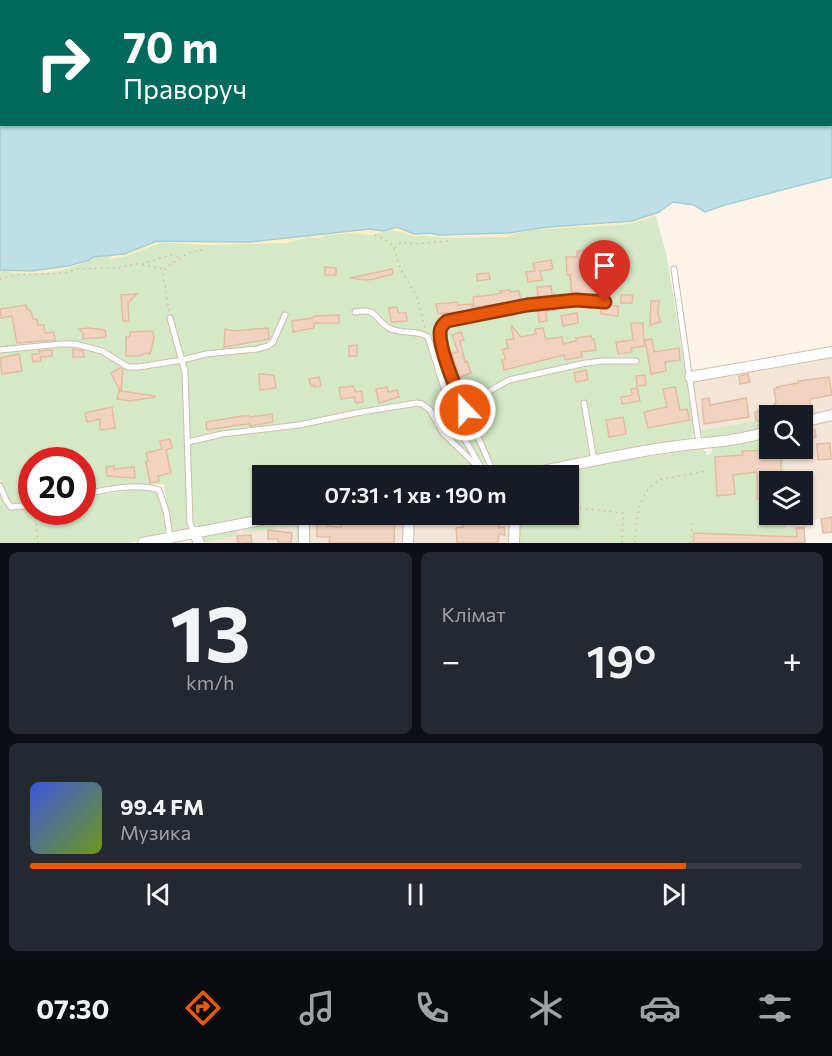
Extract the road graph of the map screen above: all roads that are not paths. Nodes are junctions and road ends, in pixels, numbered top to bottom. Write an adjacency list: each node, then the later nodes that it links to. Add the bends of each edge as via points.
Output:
1 (674, 269): 10 (lane)
2 (605, 302): 12 (lane, via 576,300 527,305 443,324 440,333 449,370)
3 (355, 312): 20 (lane, via 375,313 395,331 426,335 451,411)
4 (285, 315): 8 (lane, via 268,346)
5 (170, 318): 8 (lane)
6 (0, 350): 8 (lane, via 75,344 102,351 128,367)
7 (832, 352): 10 (street)
8 (182, 360): 16 (lane)
9 (636, 361): 12 (lane, via 603,360 509,380)
10 (690, 377): 17 (lane)
11 (584, 403): 18 (lane)
12 (465, 410): 21 (lane)
13 (832, 415): 14 (street)
14 (813, 419)
15 (759, 434): 17 (street)
16 (188, 442): 19 (lane, via 417,403 430,410 443,433); 31 (lane, via 190,524)
17 (699, 444): 18 (street)
18 (594, 460): 22 (street)
19 (478, 465)
20 (480, 465)
21 (490, 465)
22 (570, 465)
23 (0, 486): 25 (lane, via 11,507)
24 (96, 493): 30 (lane, via 123,488 159,490)
25 (18, 506)
26 (252, 524): 31 (street)
27 (304, 525): 33 (street)
28 (409, 525): 34 (street)
29 (515, 525): 35 (street)
30 (170, 537): 31 (street); 32 (street)
31 (197, 538)
32 (143, 543)
33 (303, 543)
34 (408, 543)
35 (514, 543)

